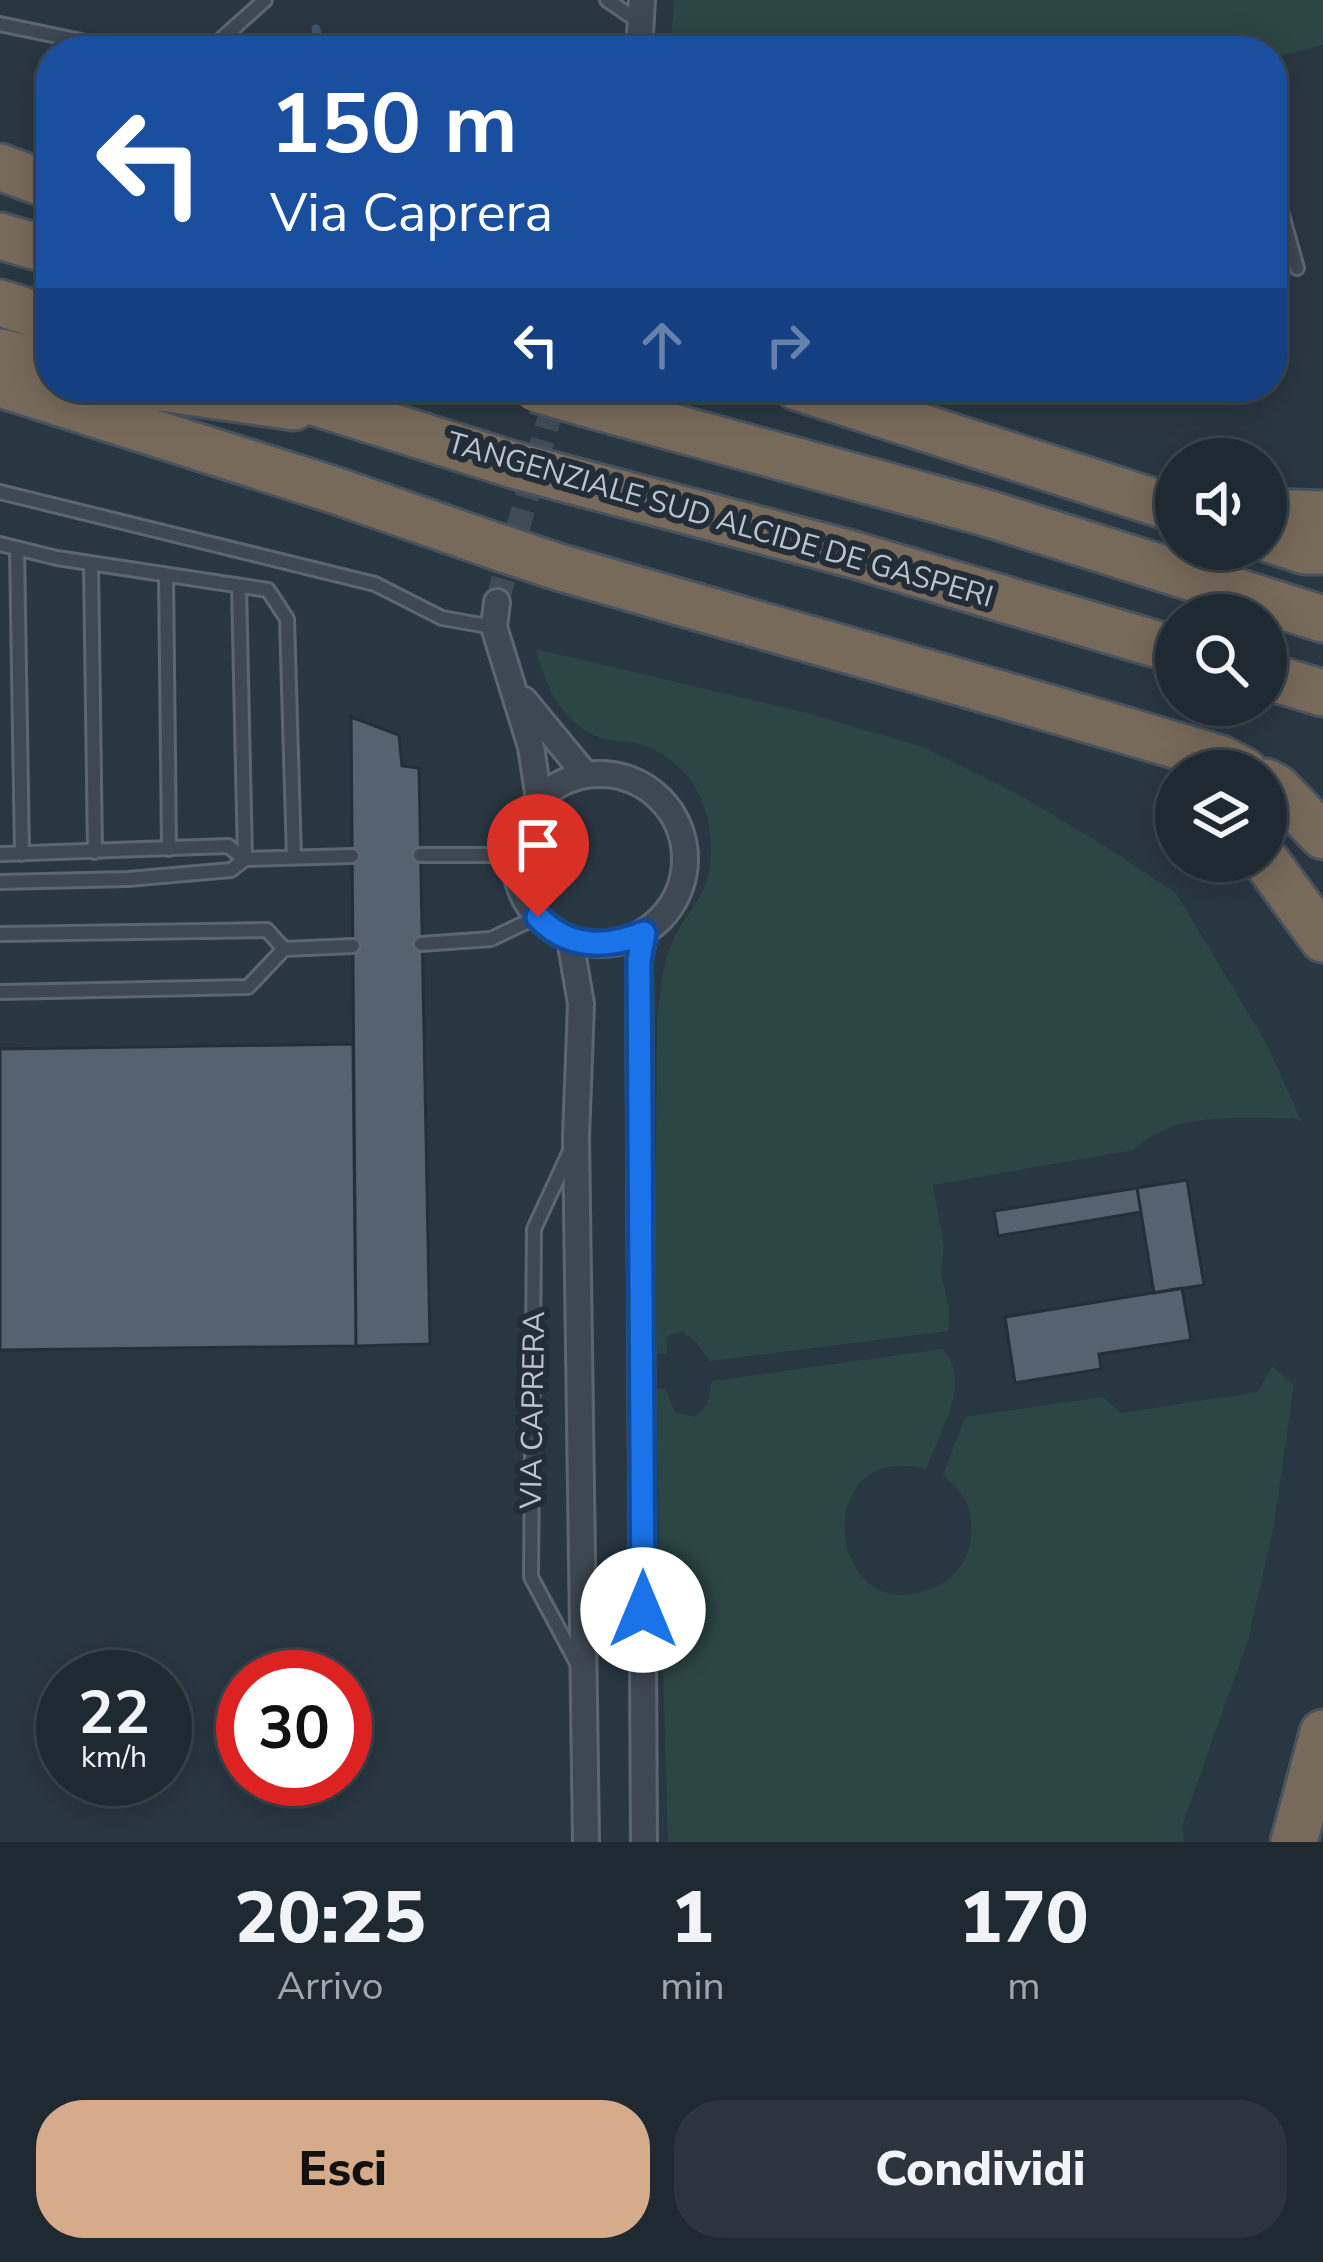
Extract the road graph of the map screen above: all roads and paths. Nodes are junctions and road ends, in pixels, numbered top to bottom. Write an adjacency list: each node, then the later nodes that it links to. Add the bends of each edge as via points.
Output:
1 (265, 0): 6 (lane)
2 (607, 0): 3 (lane)
3 (642, 12)
4 (0, 24): 5 (lane)
5 (57, 36)
6 (225, 36)
7 (0, 154): 8 (highway)
8 (36, 162)
9 (0, 167): 10 (highway)
10 (36, 180)
11 (1287, 232): 14 (lane)
12 (0, 236): 13 (highway)
13 (36, 247)
14 (1297, 268)
15 (0, 303): 16 (highway)
16 (36, 314)
17 (0, 352): 18 (highway)
18 (36, 360)
19 (0, 384): 20 (highway, bridge)
20 (36, 396)
21 (55, 402): 44 (highway, bridge, via 555,566)
22 (262, 402): 26 (highway)
23 (314, 402): 26 (highway, TANGENZIALE SUD ALCIDE DE GASPERI)
24 (581, 402): 39 (highway, bridge, via 983,512)
25 (844, 402): 28 (highway)
26 (355, 415): 40 (highway, TANGENZIALE SUD ALCIDE DE GASPERI, bridge)
27 (0, 492): 38 (lane, via 375,584 442,618)
28 (1155, 502)
29 (1287, 513): 30 (highway)
30 (1323, 514)
31 (0, 544): 33 (lane)
32 (1287, 545): 34 (highway)
33 (17, 548): 35 (lane); 54 (lane)
34 (1323, 551)
35 (91, 564): 36 (lane); 52 (lane)
36 (166, 575): 37 (lane); 51 (lane)
37 (239, 586): 58 (lane, via 268,590 287,619); 59 (lane)
38 (495, 615): 42 (street)
39 (1323, 619)
40 (1155, 644)
41 (1287, 682): 43 (highway)
42 (515, 688): 47 (street); 49 (street)
43 (1320, 692)
44 (1053, 708): 45 (highway); 46 (highway)
45 (1191, 750)
46 (1155, 768)
47 (585, 774): 49 (street); 63 (street, via 637,781 676,817 685,842 682,881 664,916)
48 (1287, 798): 50 (highway)
49 (539, 799): 56 (street)
50 (1323, 836)
51 (169, 849): 52 (lane); 59 (lane, via 228,846)
52 (95, 852): 54 (lane)
53 (0, 854): 54 (lane)
54 (22, 854)
55 (420, 855): 56 (lane)
56 (514, 855): 62 (street, via 517,882)
57 (352, 856): 58 (lane)
58 (293, 858): 59 (lane)
59 (245, 859): 60 (lane, via 231,870 149,878)
60 (0, 882)
61 (1281, 882): 66 (highway)
62 (538, 917): 65 (street); 67 (lane, via 491,939)
63 (644, 933): 65 (street, via 607,945); 76 (street)
64 (0, 934): 69 (lane, via 267,930)
65 (570, 939): 71 (street, VIA CAPRERA, via 580,1004)
66 (1323, 939)
67 (422, 944)
68 (353, 946): 69 (lane)
69 (284, 950): 70 (lane, via 248,987)
70 (0, 992)
71 (576, 1138): 72 (street, VIA CAPRERA); 72 (lane, VIA CAPRERA, via 534,1229 531,1576)
72 (584, 1678): 75 (street, VIA CAPRERA)
73 (1323, 1732): 74 (highway)
74 (1305, 1793): 77 (highway); 78 (highway)
75 (586, 1842)
76 (644, 1842)
77 (1262, 1842)
78 (1294, 1842)

